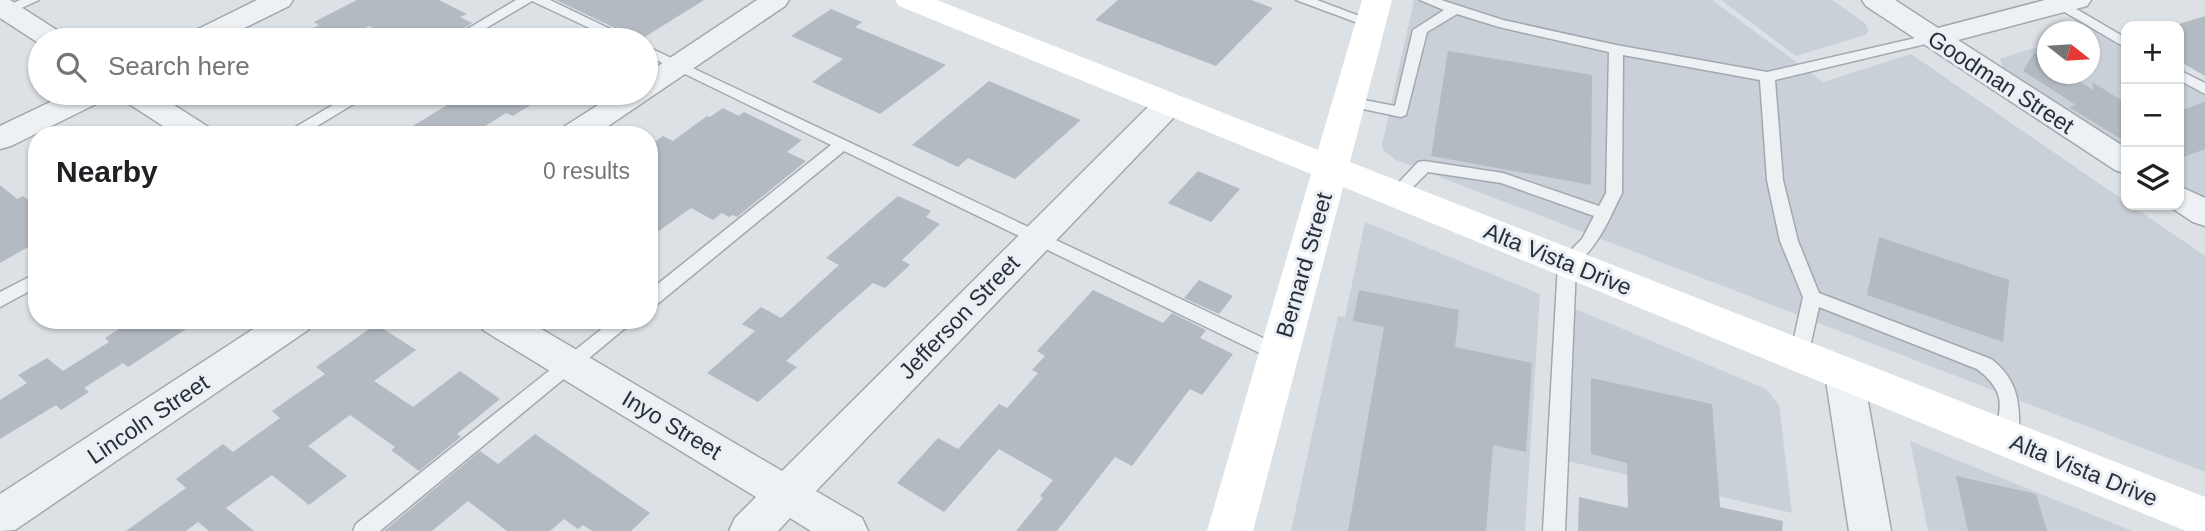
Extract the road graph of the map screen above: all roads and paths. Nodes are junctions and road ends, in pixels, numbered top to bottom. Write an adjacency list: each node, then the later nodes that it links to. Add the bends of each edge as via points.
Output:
1 (279, 0): 14 (street)
2 (526, 0): 15 (lane)
3 (539, 0): 16 (lane)
4 (775, 0): 21 (street)
5 (1303, 0): 12 (lane)
6 (1427, 0): 11 (lane)
7 (1877, 0): 17 (street, Goodman Street)
8 (2062, 2): 17 (street); 18 (lane)
9 (929, 3): 27 (street, Alta Vista Drive)
10 (10, 8): 13 (street)
11 (1456, 9): 19 (lane); 26 (lane, via 1420,30 1401,112)
12 (1374, 12): 26 (street, Bernard Street)
13 (37, 28)
14 (222, 28)
15 (477, 28)
16 (600, 28)
17 (1933, 38): 23 (lane); 37 (street, Goodman Street)
18 (2121, 41)
19 (1616, 49): 23 (lane); 41 (lane, via 1614,193)
20 (658, 56): 21 (lane)
21 (678, 65): 24 (street); 36 (lane)
22 (2184, 77): 25 (lane)
23 (1767, 78): 47 (lane, via 1775,180 1789,241)
24 (658, 79)
25 (2205, 89)
26 (1349, 102): 38 (street, Bernard Street)
27 (1169, 104): 38 (street, Alta Vista Drive); 43 (street, Jefferson Street)
28 (69, 105): 35 (street)
29 (153, 105): 32 (street)
30 (342, 105): 33 (lane)
31 (618, 105): 34 (street)
32 (185, 126)
33 (306, 126)
34 (586, 126)
35 (0, 139)
36 (844, 144): 43 (lane); 46 (lane)
37 (2121, 160)
38 (1331, 167): 39 (street, Alta Vista Drive); 52 (street, Bernard Street)
39 (1396, 194): 41 (lane, via 1424,166 1503,178); 44 (street, Alta Vista Drive)
40 (2184, 200): 42 (street)
41 (1605, 214): 44 (lane, via 1589,243)
42 (2205, 214)
43 (1038, 237): 52 (lane); 57 (street, Jefferson Street)
44 (1567, 263): 53 (street, Alta Vista Drive); 64 (lane)
45 (28, 284): 48 (lane)
46 (658, 295)
47 (1812, 297): 53 (lane); 56 (lane, via 1996,371 2010,400)
48 (0, 300)
49 (282, 329): 58 (street, Lincoln Street)
50 (511, 329): 54 (street, Inyo Street)
51 (615, 329): 54 (lane)
52 (1279, 354): 63 (street, Bernard Street)
53 (1799, 356): 55 (street, Alta Vista Drive)
54 (571, 365): 57 (street, Inyo Street); 60 (lane)
55 (1844, 374): 56 (street, Alta Vista Drive); 65 (street)
56 (2009, 440): 59 (street, Alta Vista Drive)
57 (788, 493): 61 (street, Jefferson Street); 62 (street, Inyo Street)
58 (0, 517)
59 (2192, 519)
60 (364, 531)
61 (750, 531)
62 (847, 531)
63 (1230, 531)
64 (1554, 531)
65 (1870, 531)

